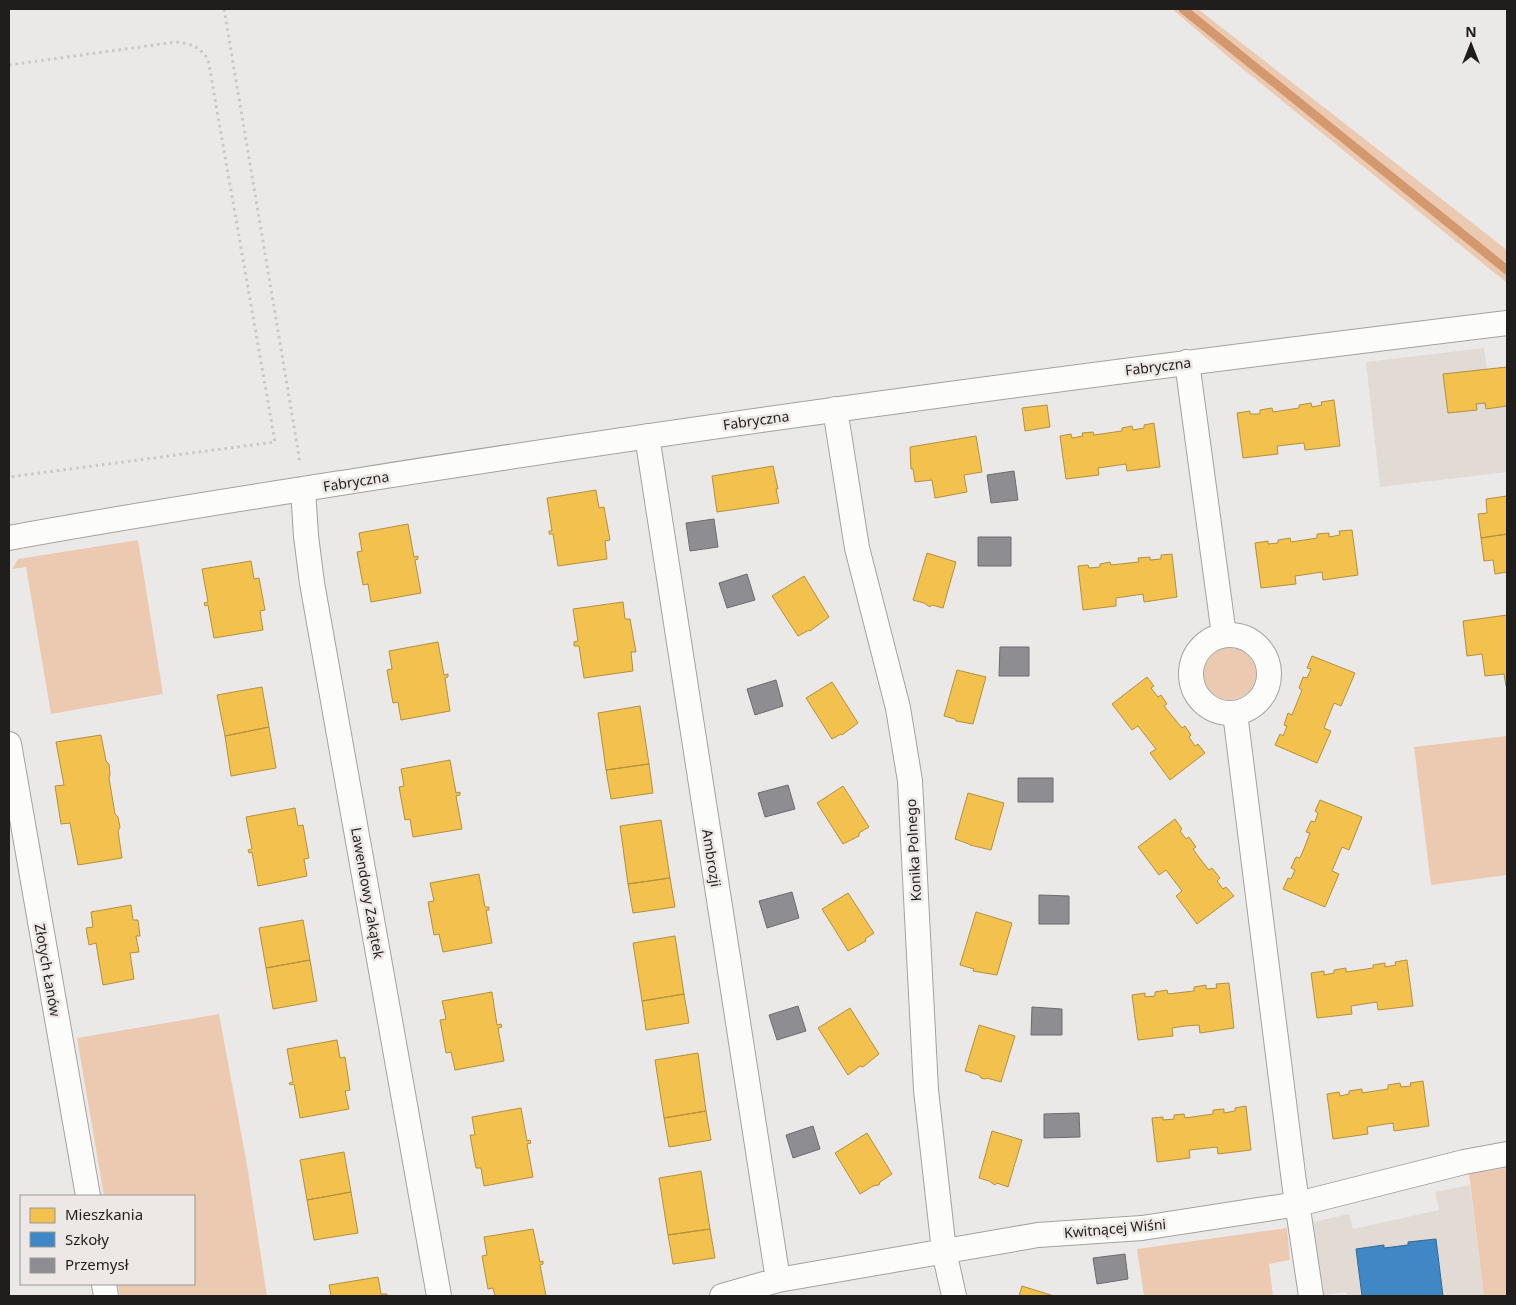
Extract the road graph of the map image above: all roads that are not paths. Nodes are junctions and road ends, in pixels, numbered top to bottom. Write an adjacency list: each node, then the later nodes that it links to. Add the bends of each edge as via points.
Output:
1 (1507, 323): 2 (street, Fabryczna)
2 (1187, 362): 3 (street, Fabryczna); 7 (street)
3 (835, 409): 4 (street, Fabryczna); 13 (street, Konika Polnego, via 857,548 898,708 910,782 926,1090)
4 (647, 436): 5 (street, Fabryczna); 14 (street, Ambrozji)
5 (302, 489): 6 (street, Fabryczna); 15 (street, Lawendowy Zakątek, via 312,583)
6 (9, 538)
7 (1224, 635): 8 (street, via 1202,646 1191,668 1191,680 1202,701 1217,711); 8 (street, via 1246,638 1256,644 1268,663 1268,685 1263,696 1256,704)
8 (1235, 713): 12 (street)
9 (9, 744): 11 (street, Złotych Łanów)
10 (1507, 1154): 12 (street, Kwitnącej Wiśni)
11 (88, 1195)
12 (1298, 1204): 13 (street, Kwitnącej Wiśni, via 1142,1228 1038,1235); 18 (street)
13 (944, 1251): 14 (street, Kwitnącej Wiśni); 17 (street, Konika Polnego)
14 (778, 1280): 16 (street, Kwitnącej Wiśni)
15 (439, 1296)
16 (722, 1296)
17 (954, 1296)
18 (1311, 1296)

